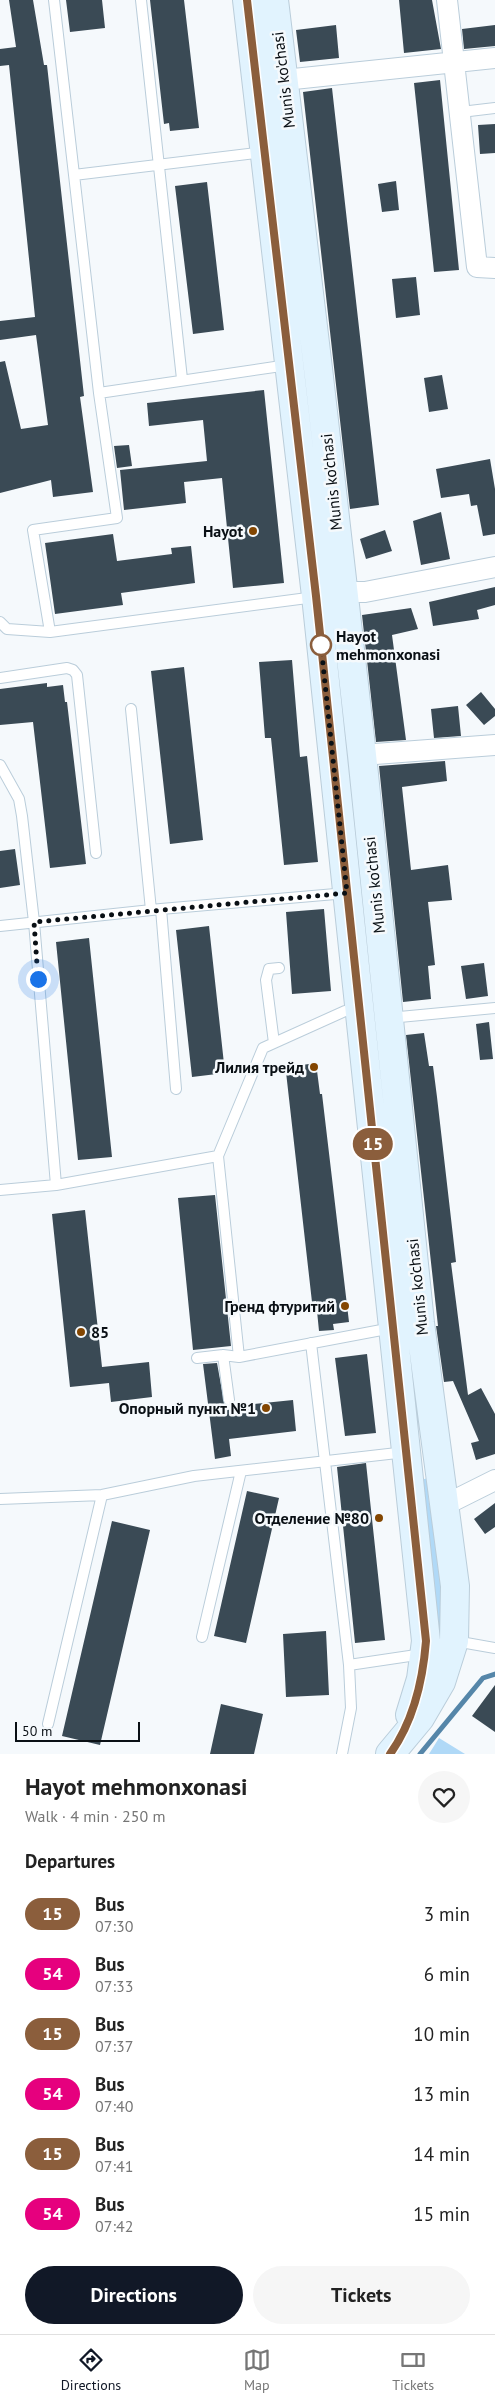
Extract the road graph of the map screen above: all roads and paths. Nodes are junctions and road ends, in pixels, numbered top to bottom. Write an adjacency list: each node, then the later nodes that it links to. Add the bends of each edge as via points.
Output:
1 (54, 0): 14 (lane)
2 (141, 0): 13 (lane)
3 (247, 0): 12 (street, Munis ko'chasi)
4 (274, 0): 8 (street, Munis ko'chasi)
5 (447, 0): 7 (street)
6 (495, 58): 7 (street)
7 (454, 62): 8 (street); 10 (street)
8 (284, 80): 11 (street, Munis ko'chasi)
9 (495, 108): 10 (lane)
10 (461, 112): 15 (street, via 477,267)
11 (292, 148): 12 (street); 17 (street, Munis ko'chasi)
12 (264, 152): 13 (lane); 16 (street, Munis ko'chasi)
13 (159, 165): 14 (lane); 18 (lane)
14 (74, 175): 19 (lane)
15 (495, 268)
16 (289, 373): 17 (street); 18 (lane); 22 (street, Munis ko'chasi)
17 (319, 377): 21 (street, Munis ko'chasi)
18 (182, 380): 19 (lane)
19 (98, 393): 24 (lane, via 117,518 33,530)
20 (495, 567): 21 (street, via 365,592)
21 (343, 592): 22 (street); 28 (street, Munis ko'chasi)
22 (316, 596): 24 (lane); 31 (street, Munis ko'chasi)
23 (0, 622): 24 (lane, via 7,629)
24 (50, 632)
25 (0, 678): 30 (lane, via 67,668 77,675)
26 (131, 710): 32 (lane)
27 (495, 745): 28 (street)
28 (362, 755): 38 (street, Munis ko'chasi)
29 (0, 764): 33 (lane, via 19,799)
30 (96, 853)
31 (347, 893): 32 (lane); 37 (street, Munis ko'chasi)
32 (156, 909): 33 (lane); 40 (lane)
33 (34, 922): 34 (lane); 42 (lane)
34 (0, 926)
35 (279, 968): 39 (lane, via 269,969 266,980)
36 (495, 1008): 38 (lane)
37 (359, 1010): 39 (lane, via 345,1011); 45 (street, Munis ko'chasi)
38 (388, 1018): 44 (street, Munis ko'chasi)
39 (274, 1043): 41 (lane, via 263,1048)
40 (176, 1089)
41 (218, 1156): 42 (lane); 48 (lane)
42 (56, 1186): 43 (lane)
43 (0, 1190)
44 (420, 1323): 45 (street); 52 (street, Munis ko'chasi)
45 (393, 1328): 46 (lane); 51 (street, Munis ko'chasi)
46 (311, 1343): 48 (lane); 53 (lane)
47 (223, 1355): 48 (lane); 49 (lane); 50 (lane)
48 (239, 1357)
49 (197, 1358)
50 (229, 1400)
51 (407, 1458): 52 (street); 53 (lane); 62 (street, Munis ko'chasi)
52 (439, 1460): 58 (street, Munis ko'chasi)
53 (325, 1461): 54 (lane); 63 (lane)
54 (242, 1471): 56 (lane, via 194,1476); 59 (lane)
55 (495, 1480): 58 (street)
56 (102, 1495): 57 (lane); 64 (lane)
57 (0, 1499)
58 (445, 1504): 60 (street, Munis ko'chasi, via 455,1586)
59 (202, 1636)
60 (454, 1641): 61 (lane); 65 (street, Munis ko'chasi, via 441,1682 431,1701)
61 (495, 1648)
62 (425, 1654): 63 (lane); 65 (street, Munis ko'chasi, via 414,1704)
63 (349, 1665): 66 (lane, via 351,1708)
64 (48, 1724)
65 (391, 1753)
66 (342, 1754)

